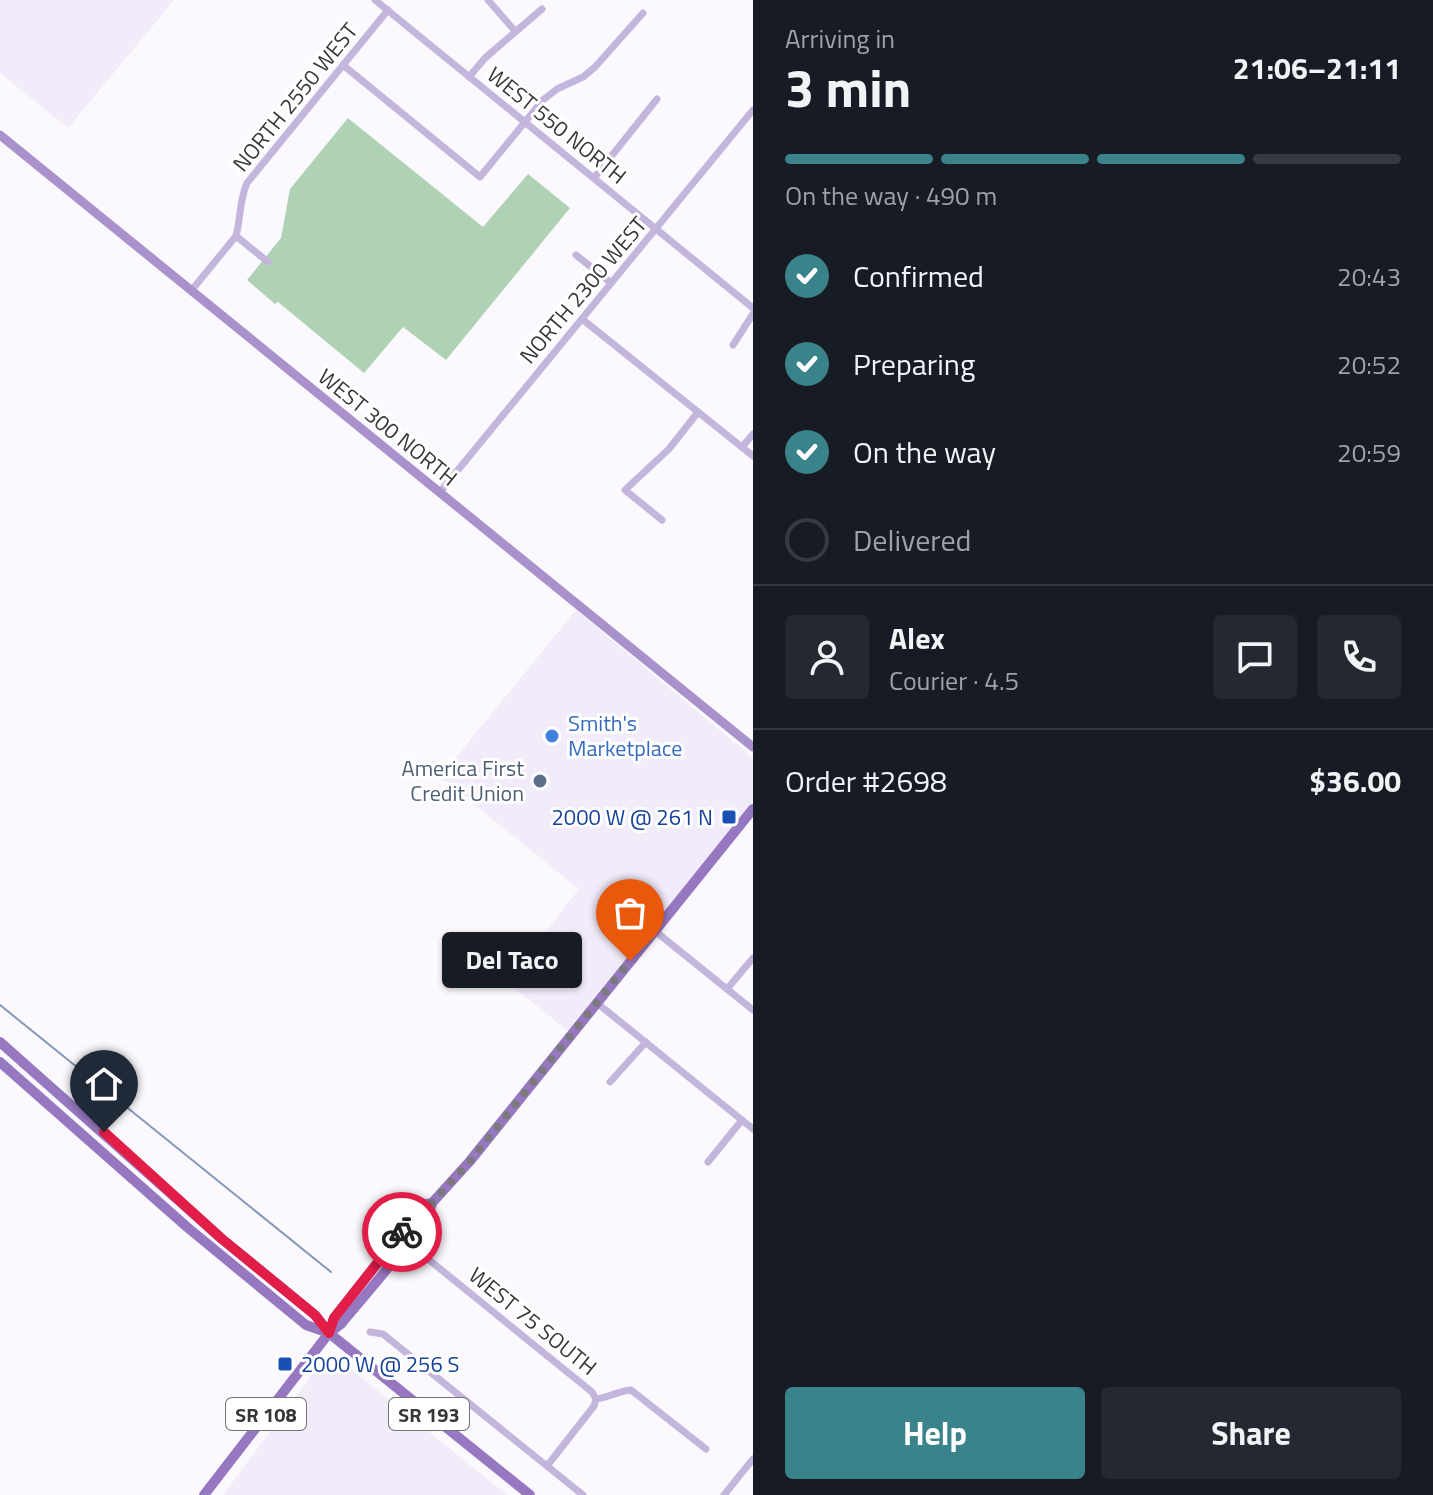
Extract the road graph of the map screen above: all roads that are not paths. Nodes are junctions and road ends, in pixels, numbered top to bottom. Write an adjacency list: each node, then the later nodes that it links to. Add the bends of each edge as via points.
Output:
1 (375, 0): 4 (street, WEST 550 NORTH)
2 (488, 0): 6 (street)
3 (542, 9): 6 (street)
4 (388, 10): 7 (street, NORTH 2550 WEST); 8 (street, WEST 550 NORTH)
5 (643, 13): 11 (street, via 595,67 557,89)
6 (515, 31): 8 (street)
7 (343, 65): 11 (street, via 480,177); 15 (street, NORTH 2550 WEST, via 247,183)
8 (469, 77): 11 (street, WEST 550 NORTH)
9 (657, 99): 13 (street)
10 (753, 110): 14 (street, NORTH 2300 WEST)
11 (524, 122): 13 (street, WEST 550 NORTH)
12 (0, 135): 19 (main road, WEST 300 NORTH)
13 (594, 178): 14 (street, WEST 550 NORTH)
14 (657, 229): 18 (street, NORTH 2300 WEST); 20 (street, WEST 550 NORTH)
15 (236, 236): 17 (street); 19 (street)
16 (576, 255): 18 (street)
17 (268, 262)
18 (611, 283): 22 (street, NORTH 2300 WEST)
19 (191, 291): 28 (main road, WEST 300 NORTH)
20 (753, 308)
21 (753, 314): 23 (street)
22 (582, 319): 24 (street); 28 (street, NORTH 2300 WEST)
23 (733, 345)
24 (698, 412): 26 (street); 29 (street, via 669,449 625,490)
25 (753, 434): 26 (street)
26 (742, 447): 27 (street)
27 (753, 456)
28 (440, 492): 30 (main road, WEST 300 NORTH)
29 (662, 520)
30 (753, 747)
31 (753, 809): 32 (main road, SR 108)
32 (655, 931): 34 (street); 35 (main road, SR 108)
33 (753, 958): 34 (street)
34 (727, 989): 36 (street)
35 (597, 1003): 38 (street); 44 (main road, SR 108)
36 (753, 1010)
37 (0, 1042): 47 (main road, SR 193, via 315,1315)
38 (646, 1042): 40 (street); 41 (street)
39 (0, 1062): 47 (main road, SR 193, via 306,1325)
40 (610, 1082)
41 (742, 1120): 42 (street); 43 (street)
42 (753, 1129)
43 (708, 1162)
44 (432, 1203): 45 (main road, SR 108, via 431,1212); 47 (main road, SR 108, via 423,1205 349,1298)
45 (407, 1242): 47 (main road, SR 108); 48 (street, WEST 75 SOUTH)
46 (370, 1332): 51 (street, via 383,1334)
47 (329, 1333): 52 (main road, SR 108); 53 (main road, SR 193)
48 (596, 1399): 49 (street, via 631,1390); 51 (street)
49 (706, 1449)
50 (753, 1459): 55 (street)
51 (547, 1466): 54 (street)
52 (204, 1495)
53 (530, 1495)
54 (583, 1495)
55 (724, 1495)

